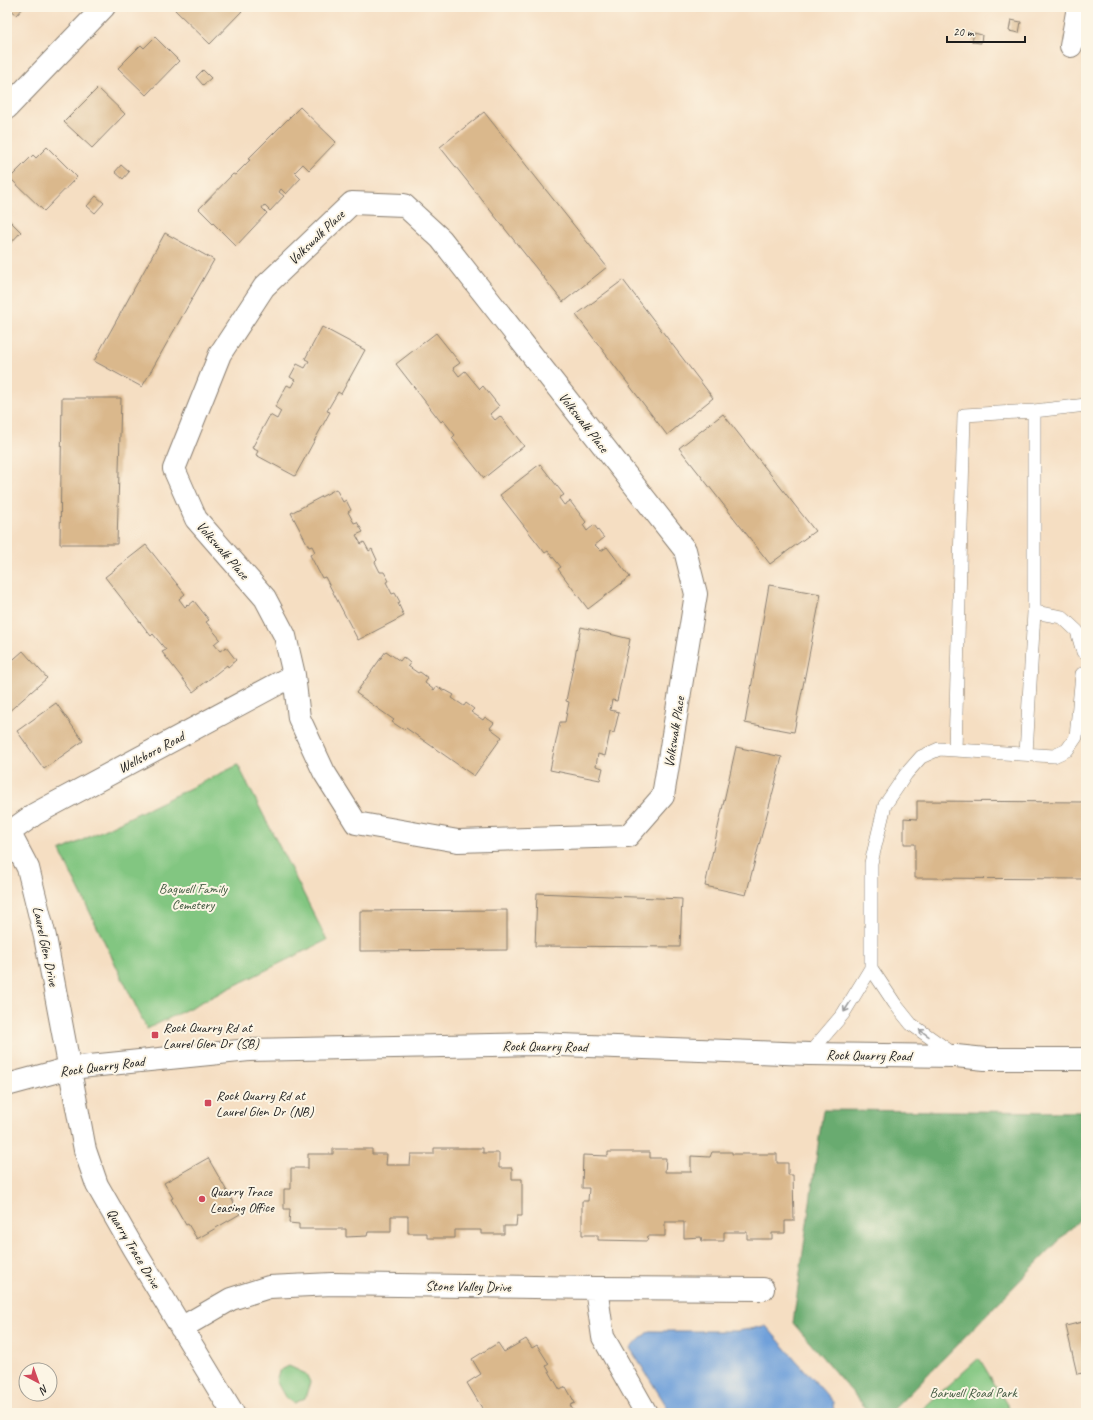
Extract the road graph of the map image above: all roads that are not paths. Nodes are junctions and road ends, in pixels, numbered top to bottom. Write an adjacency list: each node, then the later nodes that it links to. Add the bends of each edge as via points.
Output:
1 (104, 7): 4 (street)
2 (1078, 7): 3 (street)
3 (1071, 46)
4 (7, 108)
5 (1086, 405): 6 (lane)
6 (1034, 411): 7 (lane); 11 (lane, via 964,415)
7 (1034, 612): 8 (lane, via 1062,617 1078,631); 12 (lane)
8 (1082, 652)
9 (1082, 674): 12 (lane, via 1076,737 1067,750 1054,756)
10 (294, 675): 10 (street, Volkswalk Place, via 299,718 324,772 356,823 458,841 628,836 663,796 696,594 685,550 441,239 404,205 352,203 264,287 220,354 174,469 196,519 265,598 285,636); 13 (street, Wellsboro Road, via 35,814)
11 (955, 750): 12 (lane); 14 (lane, via 939,749 921,757 885,805 871,863)
12 (1026, 754)
13 (8, 832): 18 (street, Laurel Glen Drive, via 28,868 45,937)
14 (871, 968): 15 (lane, one-way to 15, via 843,1014); 16 (lane, one-way to 14, via 911,1024)
15 (809, 1054): 16 (street, Rock Quarry Road); 18 (street, Rock Quarry Road, via 525,1044 249,1050)
16 (956, 1056): 17 (street, Rock Quarry Road, via 985,1059)
17 (1086, 1059)
18 (70, 1068): 19 (street, Rock Quarry Road); 22 (street, Quarry Trace Drive, via 85,1150 97,1185)
19 (7, 1085)
20 (596, 1288): 21 (street, Stone Valley Drive); 22 (street, Stone Valley Drive, via 332,1284 269,1287 232,1299); 24 (street, via 604,1337)
21 (763, 1289)
22 (182, 1328): 23 (street, Quarry Trace Drive)
23 (233, 1413)
24 (646, 1413)

